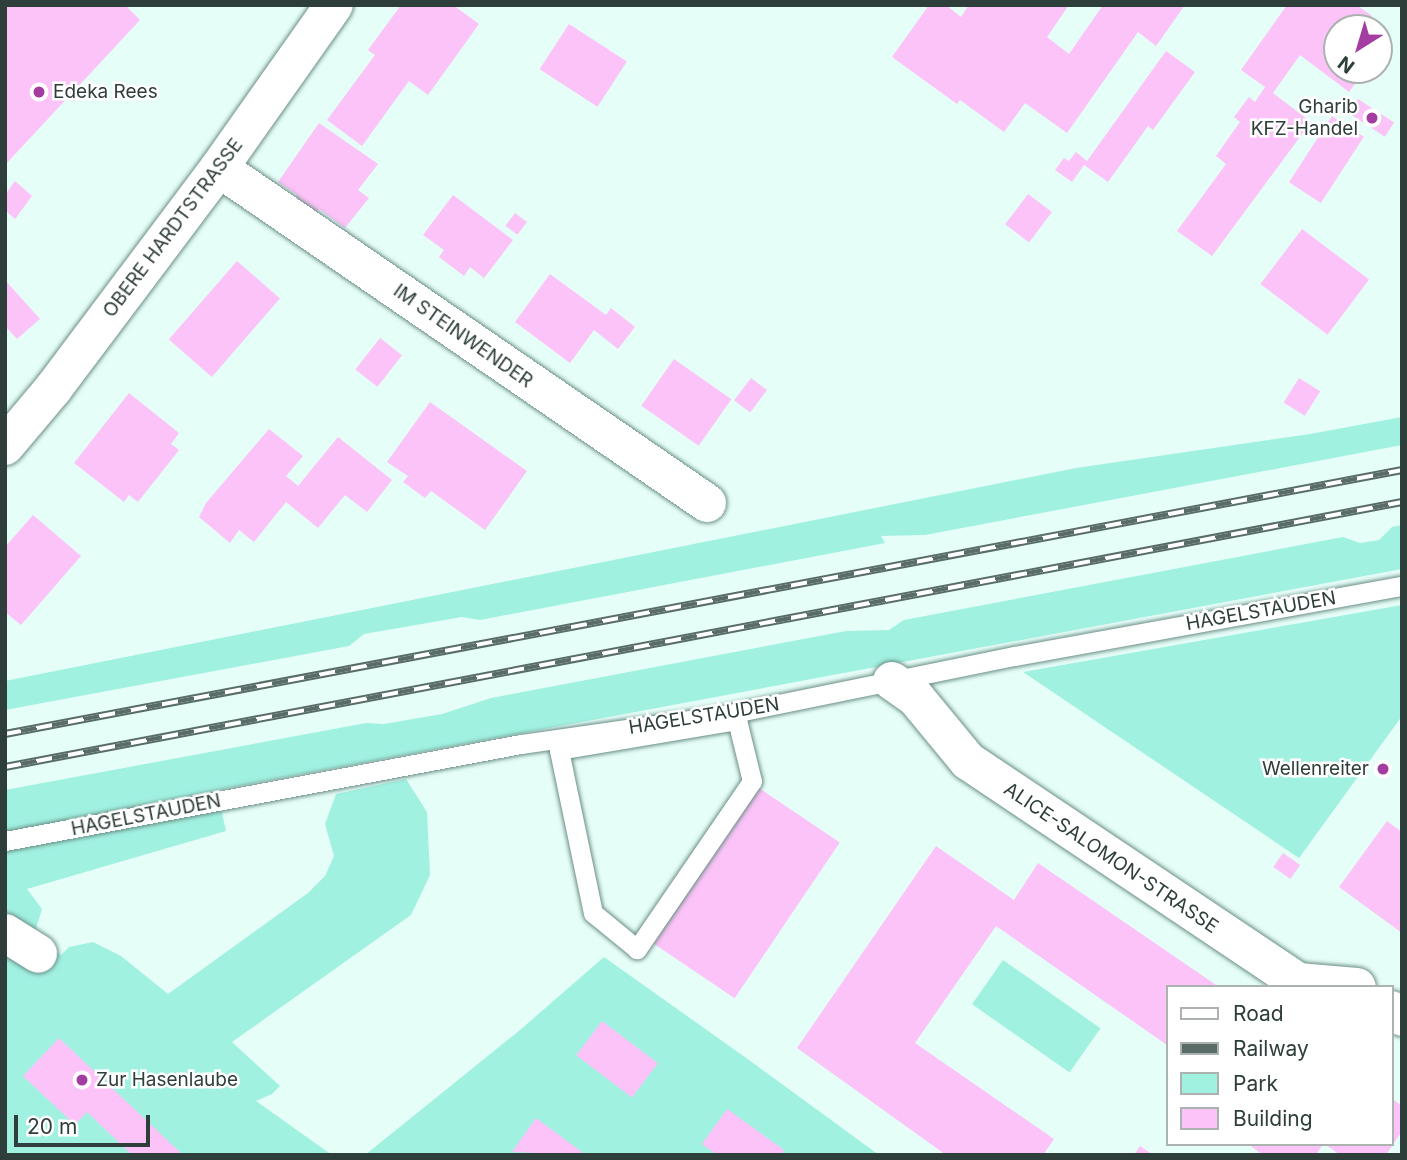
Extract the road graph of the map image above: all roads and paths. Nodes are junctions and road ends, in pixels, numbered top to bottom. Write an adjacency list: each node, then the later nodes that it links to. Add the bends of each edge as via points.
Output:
1 (334, 5): 2 (street, OBERE HARDTSTRASSE)
2 (219, 169): 3 (street, OBERE HARDTSTRASSE); 4 (street, IM STEINWENDER)
3 (5, 446)
4 (707, 503)
5 (1402, 586): 6 (lane, HAGELSTAUDEN)
6 (892, 681): 8 (lane, HAGELSTAUDEN, via 724,715 521,744); 11 (street, ALICE-SALOMON-STRASSE, via 916,698 968,761 1298,982)
7 (752, 780): 7 (lane, via 637,949 593,913 559,750 737,720)
8 (5, 841)
9 (5, 933): 10 (street)
10 (38, 954)
11 (1333, 985)

